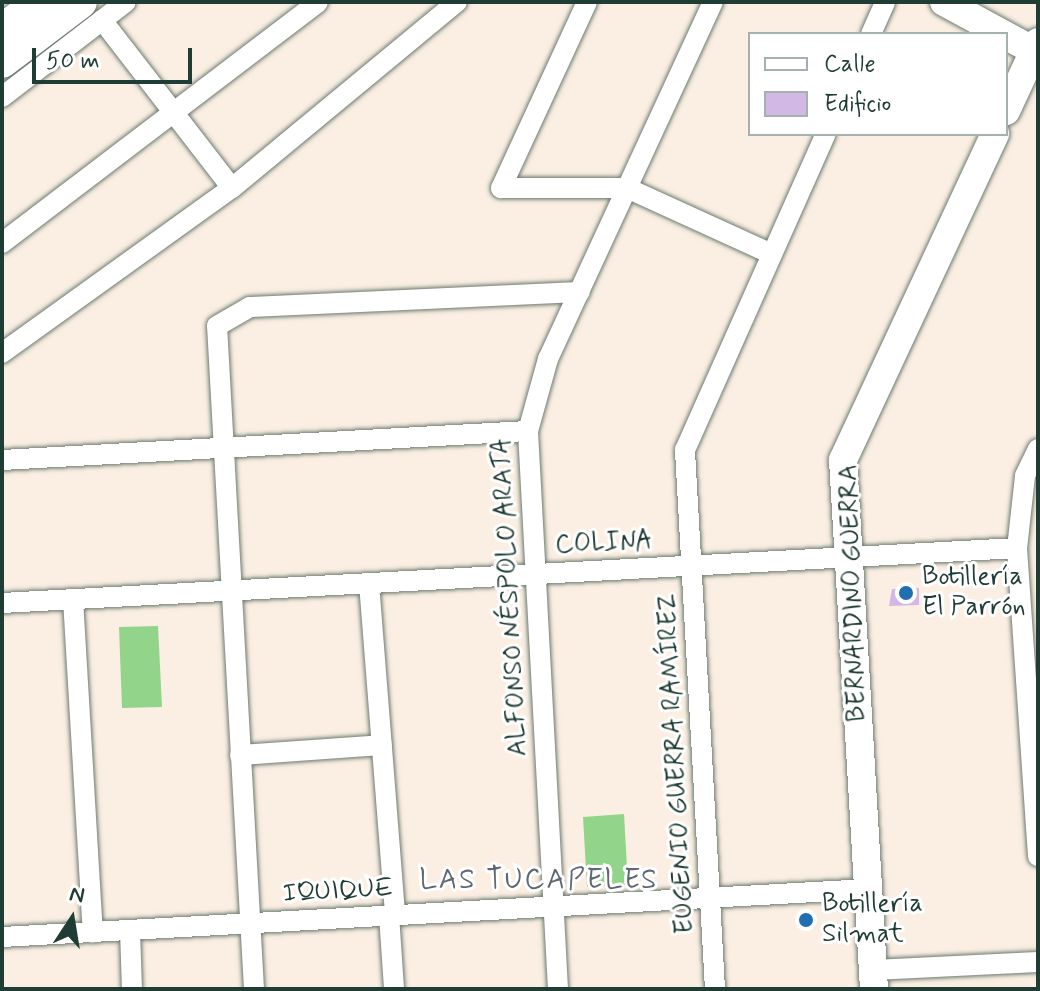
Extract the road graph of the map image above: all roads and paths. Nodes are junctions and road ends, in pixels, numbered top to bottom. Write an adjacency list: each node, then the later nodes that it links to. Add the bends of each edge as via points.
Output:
1 (39, 2): 10 (main road)
2 (126, 2): 9 (street)
3 (318, 2): 18 (street)
4 (457, 2): 21 (street)
5 (587, 2): 22 (street, via 501,188)
6 (713, 2): 22 (street, ALFONSO NÉSPOLO ARATA)
7 (885, 2): 11 (street)
8 (944, 2): 12 (street)
9 (92, 11): 15 (main road); 16 (street); 18 (street)
10 (2, 30)
11 (872, 32)
12 (1005, 32)
13 (1008, 34): 14 (street)
14 (1037, 48): 17 (street)
15 (2, 62)
16 (2, 97)
17 (1018, 104)
18 (173, 115): 21 (street); 23 (street)
19 (825, 136): 24 (street, EUGENIO GUERRA RAMÍREZ)
20 (994, 136): 32 (street, BERNARDINO GUERRA, via 843,460)
21 (232, 188): 26 (street)
22 (627, 188): 24 (street); 25 (street, ALFONSO NÉSPOLO ARATA)
23 (2, 243)
24 (772, 254): 33 (street, EUGENIO GUERRA RAMÍREZ, via 685,450)
25 (580, 292): 27 (street, ALFONSO NÉSPOLO ARATA, via 548,359); 29 (street, via 250,307 217,326)
26 (2, 353)
27 (528, 431): 29 (street); 34 (street, ALFONSO NÉSPOLO ARATA)
28 (1038, 449): 31 (street, via 1025,476)
29 (223, 450): 30 (street); 36 (street)
30 (2, 460)
31 (1017, 548): 32 (street, COLINA); 39 (street)
32 (849, 557): 33 (street, COLINA); 44 (street, BERNARDINO GUERRA)
33 (692, 566): 34 (street, COLINA); 45 (street, EUGENIO GUERRA RAMÍREZ)
34 (533, 574): 35 (street, COLINA); 46 (street, ALFONSO NÉSPOLO ARATA)
35 (369, 583): 36 (street, COLINA); 40 (street)
36 (230, 590): 37 (street, COLINA); 41 (street)
37 (73, 599): 38 (street, COLINA); 50 (street)
38 (2, 603)
39 (1031, 661): 42 (street)
40 (382, 745): 41 (street); 47 (street)
41 (240, 755): 48 (street)
42 (1035, 812): 43 (street)
43 (1038, 856)
44 (868, 889): 45 (street, IQUIQUE); 53 (street, BERNARDINO GUERRA)
45 (710, 898): 46 (street, IQUIQUE); 58 (street, EUGENIO GUERRA RAMÍREZ)
46 (553, 906): 47 (street, IQUIQUE); 57 (street, ALFONSO NÉSPOLO ARATA)
47 (392, 915): 48 (street, IQUIQUE); 56 (street)
48 (249, 923): 49 (street, IQUIQUE); 55 (street)
49 (130, 930): 50 (street, IQUIQUE); 54 (street)
50 (93, 932): 51 (street, IQUIQUE)
51 (2, 937)
52 (1038, 962): 53 (street)
53 (874, 980)
54 (132, 989)
55 (254, 989)
56 (394, 989)
57 (558, 989)
58 (715, 989)

